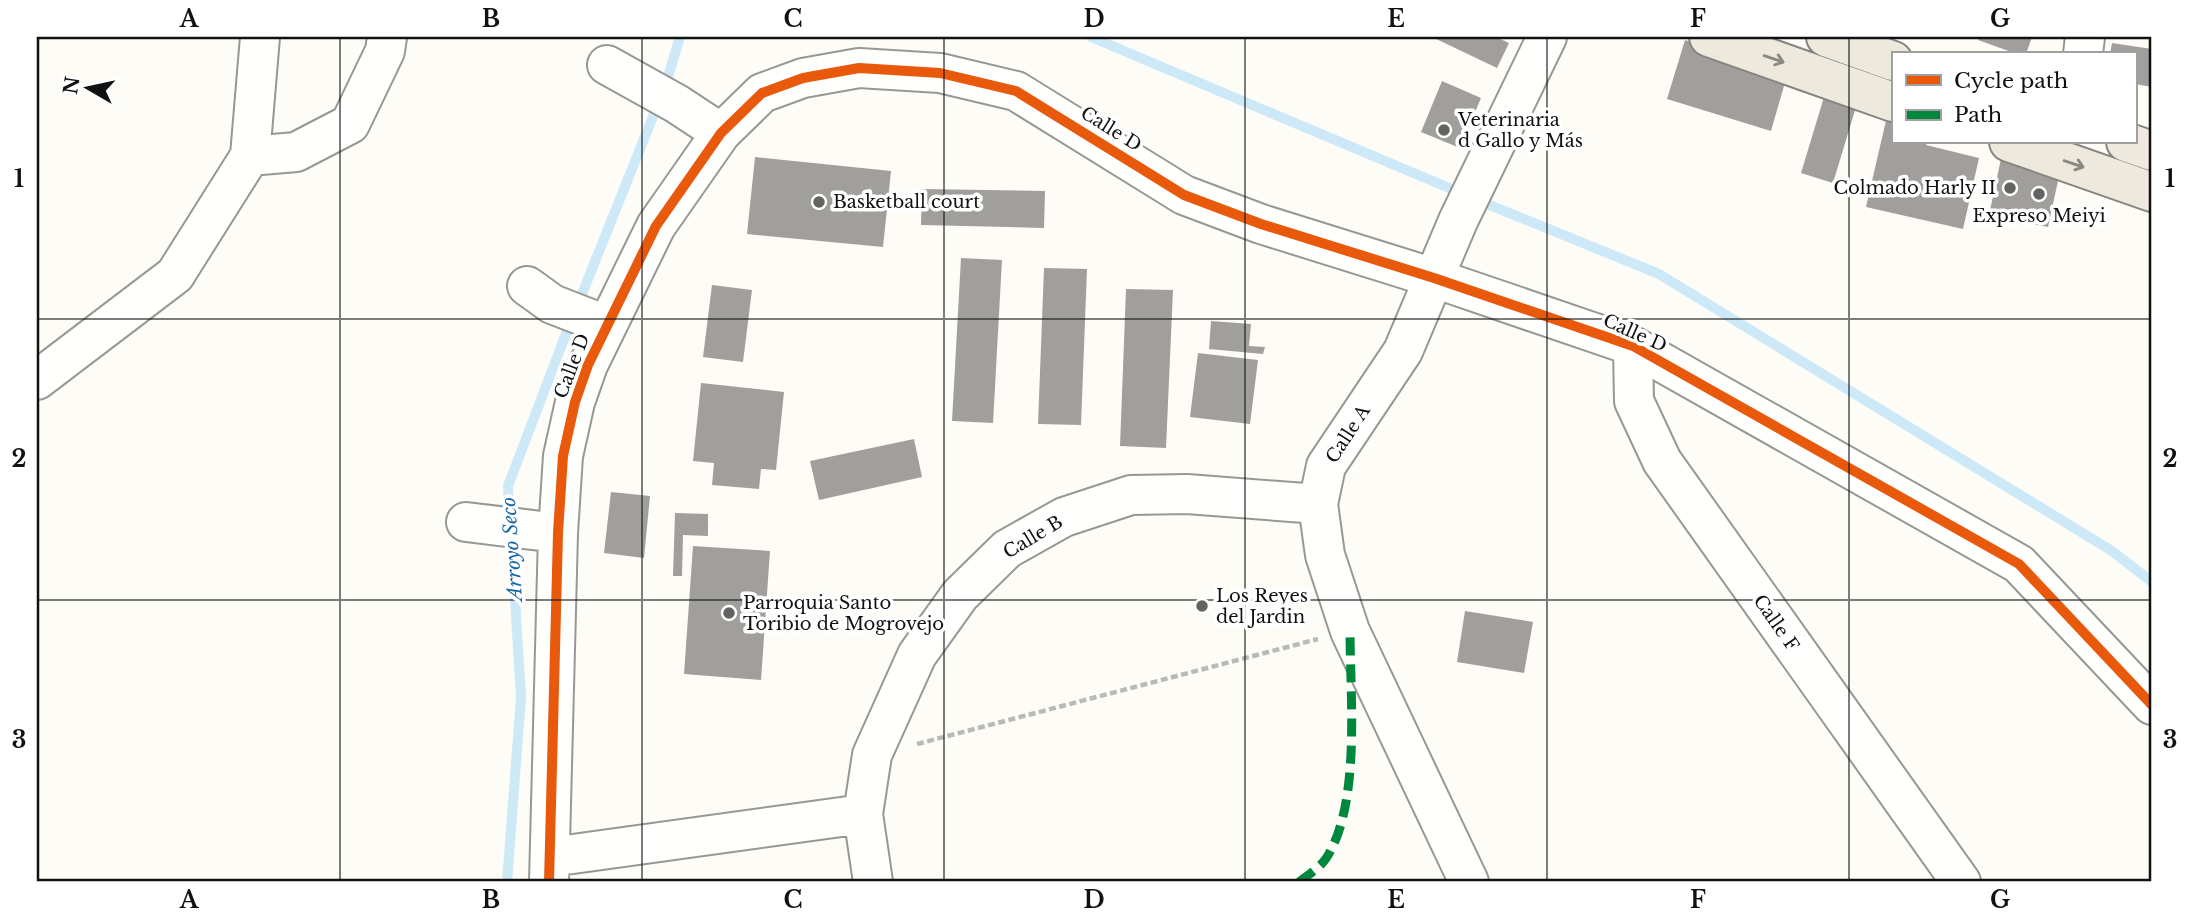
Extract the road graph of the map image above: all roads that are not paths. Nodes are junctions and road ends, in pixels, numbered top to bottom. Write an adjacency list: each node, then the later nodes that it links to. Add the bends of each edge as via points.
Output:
1 (260, 37): 13 (street)
2 (387, 37): 13 (street, via 385,51 351,124 296,152)
3 (1547, 37): 15 (street, Calle A)
4 (1709, 37): 8 (main road, one-way to 8)
5 (1826, 37): 6 (main road)
6 (1892, 61)
7 (620, 72): 9 (street)
8 (1892, 102)
9 (721, 133): 15 (street, Calle D, via 762,93 803,78 859,68 940,72 1016,91 1184,195); 17 (street, Calle D, via 656,226)
10 (2015, 144): 14 (main road, one-way to 14)
11 (2132, 144): 12 (main road)
12 (2152, 151)
13 (250, 156): 19 (street, via 175,275)
14 (2152, 192)
15 (1434, 278): 18 (street, Calle D); 20 (street, Calle A, via 1403,351 1326,466)
16 (540, 295): 17 (street)
17 (600, 322): 22 (street, Calle D, via 575,402)
18 (1633, 346): 23 (street, Calle D, via 2019,564); 28 (street, Calle F, via 1634,401 1662,461)
19 (37, 380)
20 (1318, 504): 24 (street, Calle B, via 1131,495 1064,517 1007,549 960,595 917,655 872,755); 27 (street, Calle A, via 1325,555 1350,631)
21 (476, 524): 22 (street)
22 (545, 531): 25 (street, Calle D)
23 (2152, 705)
24 (863, 814): 25 (street); 26 (street, Calle B)
25 (550, 869)
26 (873, 882)
27 (1469, 882)
28 (1961, 882)

